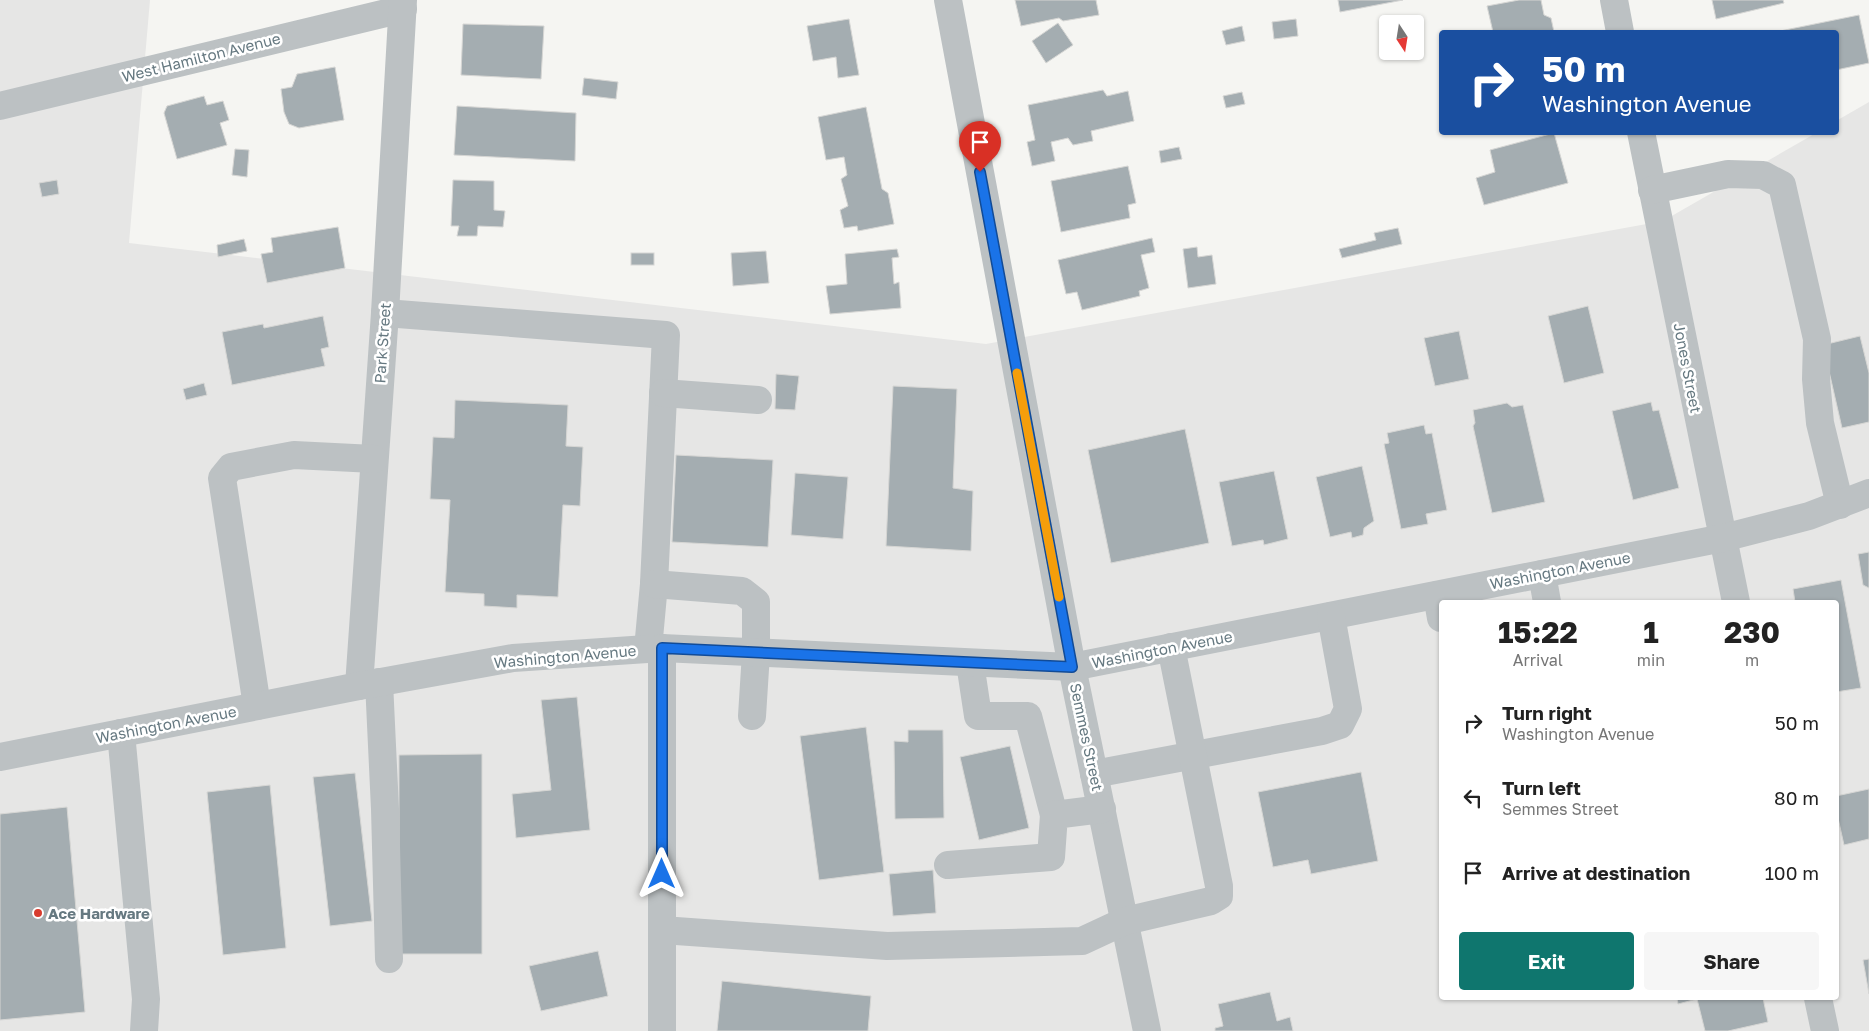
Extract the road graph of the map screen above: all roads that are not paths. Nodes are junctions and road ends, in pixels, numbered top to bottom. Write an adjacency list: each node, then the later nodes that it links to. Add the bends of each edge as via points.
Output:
1 (948, 0): 26 (street, Semmes Street)
2 (1614, 0): 4 (street)
3 (403, 4): 5 (street, West Hamilton Avenue); 8 (street, Park Street)
4 (1620, 30)
5 (0, 106)
6 (1642, 135): 7 (street, Jones Street)
7 (1652, 190): 13 (street, via 1728,174 1763,175 1782,185 1816,338 1820,423); 14 (street, Jones Street)
8 (385, 313): 9 (street, via 666,335); 11 (street, Park Street)
9 (663, 393): 10 (street); 16 (street)
10 (758, 400)
11 (374, 459): 27 (street, Park Street); 28 (street, via 294,455 231,467 222,478)
12 (1869, 494): 13 (street, Washington Avenue)
13 (1840, 505): 14 (street, Washington Avenue)
14 (1723, 538): 15 (street, Washington Avenue); 19 (street, Jones Street)
15 (1542, 574): 17 (street, Washington Avenue); 18 (street)
16 (654, 584): 23 (street); 24 (street, via 742,591 756,602)
17 (1458, 600)
18 (1547, 600)
19 (1736, 600)
20 (1439, 606): 21 (street, Washington Avenue)
21 (1331, 616): 22 (street, Washington Avenue); 31 (street, via 1348,709 1340,724 1322,731)
22 (1170, 647): 26 (street, Washington Avenue); 31 (street)
23 (655, 649): 24 (street, Washington Avenue); 27 (street, Washington Avenue, via 513,658); 38 (street)
24 (756, 652): 25 (street, Washington Avenue); 29 (street)
25 (970, 663): 26 (street, Washington Avenue); 35 (street, via 978,716 1028,716)
26 (1072, 667): 33 (street, Semmes Street)
27 (369, 684): 28 (street, Washington Avenue); 39 (street, Park Street, via 386,809)
28 (257, 706): 30 (street, Washington Avenue)
29 (752, 716)
30 (121, 733): 32 (street, Washington Avenue); 41 (street, via 146,999)
31 (1193, 755): 33 (street); 37 (street, via 1220,886 1219,896 1211,901)
32 (0, 757)
33 (1094, 774): 34 (street, Semmes Street)
34 (1102, 809): 35 (street); 37 (street, Semmes Street)
35 (1054, 815): 36 (street, via 1051,857)
36 (948, 865)
37 (1124, 921): 38 (street, via 1082,941 887,946); 43 (street, Semmes Street)
38 (662, 930): 42 (street)
39 (389, 959)
40 (1818, 1000): 44 (street)
41 (144, 1031)
42 (662, 1031)
43 (1147, 1031)
44 (1825, 1031)

